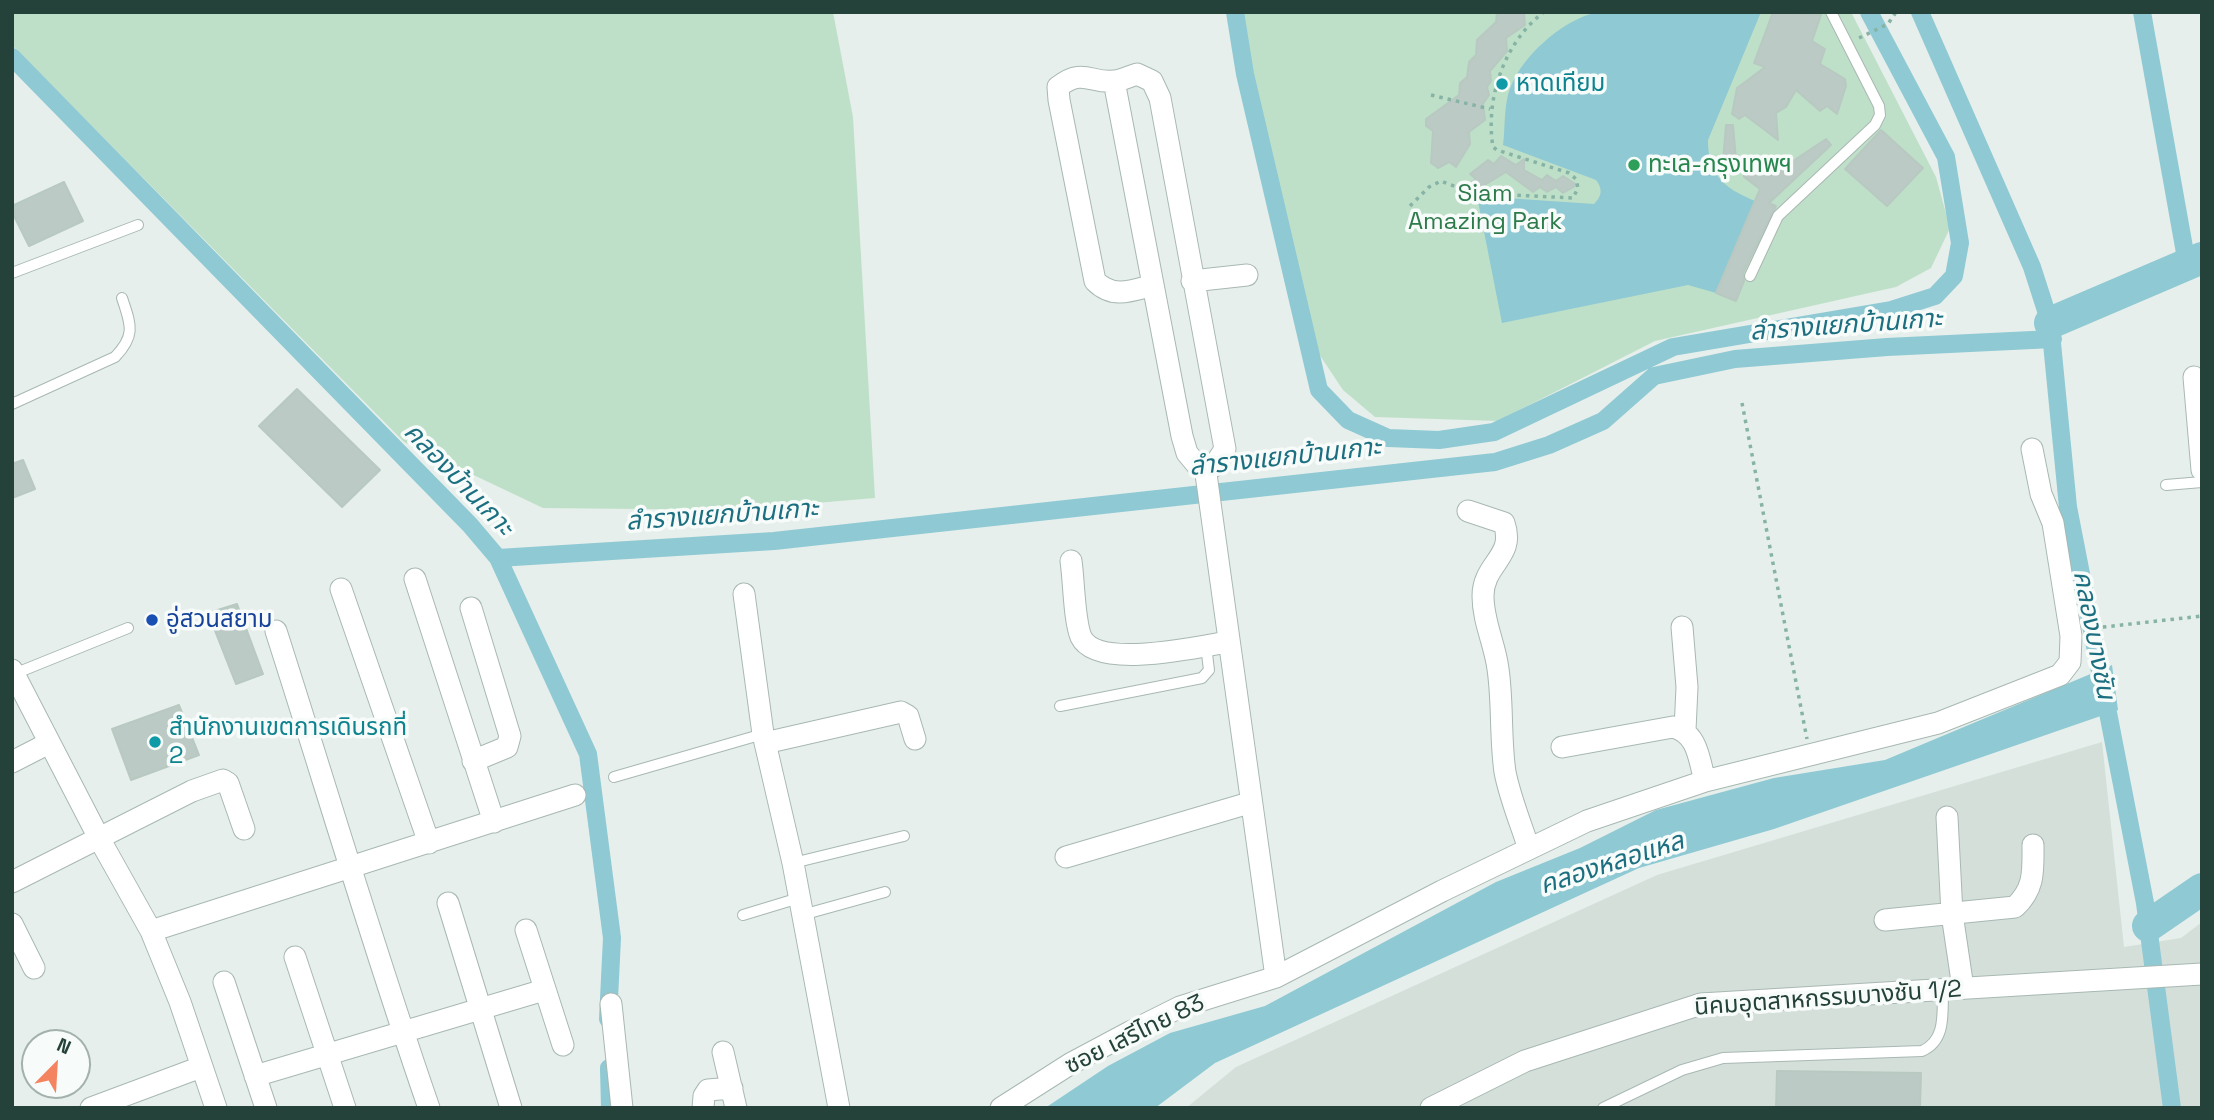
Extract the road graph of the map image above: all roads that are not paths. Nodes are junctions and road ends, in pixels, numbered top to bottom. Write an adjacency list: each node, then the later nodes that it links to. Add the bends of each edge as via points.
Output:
1 (1831, 12): 6 (lane, via 1880,115 1875,125 1778,216)
2 (1114, 81): 7 (street, via 1137,74 1152,81 1160,99); 8 (street); 8 (street, via 1091,76 1068,79 1058,88 1059,100 1095,281 1113,293)
3 (138, 225): 4 (lane)
4 (12, 273)
5 (1247, 275): 7 (street)
6 (1750, 276)
7 (1192, 281): 14 (street, via 1225,449)
8 (1153, 285): 14 (street, via 1182,436 1187,453)
9 (122, 298): 11 (lane, via 131,335 128,344 115,356)
10 (2194, 377): 13 (street)
11 (12, 404)
12 (2032, 449): 38 (street, ซอย เสรีไทย 83, via 2041,494 2053,523 2071,636 2070,662 2060,675 1937,723)
13 (2202, 470)
14 (1206, 475): 26 (street)
15 (2202, 482): 16 (lane)
16 (2166, 485)
17 (1468, 511): 48 (street, via 1504,523 1507,532 1508,545 1490,569 1483,594 1498,667 1506,774)
18 (1071, 561): 27 (street, via 1081,636 1093,648 1112,655)
19 (415, 579): 35 (street)
20 (341, 589): 46 (street)
21 (744, 594): 31 (street)
22 (471, 608): 35 (street, via 510,736 507,747)
23 (1682, 626): 30 (street)
24 (128, 628): 28 (lane)
25 (276, 631): 51 (street)
26 (1227, 642): 27 (street); 40 (street)
27 (1206, 646): 29 (lane, via 1209,670 1202,678)
28 (13, 672): 33 (street)
29 (1060, 706)
30 (1685, 730): 34 (street, via 1673,727); 38 (street, via 1693,739)
31 (764, 738): 32 (street, via 901,712 908,716); 37 (lane); 50 (street)
32 (915, 738)
33 (49, 743): 36 (street); 45 (street)
34 (1562, 747)
35 (473, 761): 42 (street)
36 (12, 762)
37 (614, 777)
38 (1705, 781): 48 (street, ซอย เสรีไทย 83, via 1587,821)
39 (575, 795): 42 (street)
40 (1249, 803): 49 (street); 65 (street)
41 (1947, 817): 56 (street)
42 (494, 822): 46 (street)
43 (244, 829): 45 (street, via 223,780 192,791)
44 (904, 836): 50 (lane)
45 (100, 840): 52 (street); 61 (street)
46 (429, 844): 51 (street)
47 (2033, 845): 56 (street, via 2033,883 2015,906)
48 (1529, 849): 65 (street, ซอย เสรีไทย 83)
49 (1066, 857)
50 (793, 863): 55 (street)
51 (350, 868): 61 (street); 71 (street)
52 (12, 882)
53 (885, 892): 55 (lane)
54 (447, 903): 70 (street)
55 (801, 906): 57 (lane); 86 (street)
56 (1952, 914): 58 (street); 67 (street)
57 (743, 915)
58 (1885, 920)
59 (12, 924): 63 (street)
60 (526, 930): 68 (street)
61 (151, 931): 75 (street)
62 (295, 957): 74 (street)
63 (34, 968)
64 (2201, 974): 67 (street, นิคมอุตสาหกรรมบางชัน 1/2)
65 (1276, 977): 87 (street, ซอย เสรีไทย 83, via 1180,1007 1070,1064)
66 (224, 982): 76 (street)
67 (1953, 988): 88 (street, นิคมอุตสาหกรรมบางชัน 1/2, via 1701,1004 1525,1061); 89 (lane, via 1935,1046 1922,1051 1723,1058 1682,1070)
68 (544, 990): 70 (street); 72 (street)
69 (611, 1004): 84 (street)
70 (479, 1009): 71 (street); 83 (street)
71 (402, 1031): 74 (street); 82 (street)
72 (563, 1045)
73 (723, 1052): 77 (street)
74 (327, 1053): 76 (street); 81 (street)
75 (201, 1067): 78 (street); 79 (street)
76 (255, 1076): 80 (street)
77 (734, 1098): 85 (street, via 708,1090)
78 (91, 1108)
79 (216, 1108)
80 (266, 1108)
81 (345, 1108)
82 (429, 1108)
83 (511, 1108)
84 (622, 1108)
85 (704, 1108)
86 (839, 1108)
87 (1001, 1108)
88 (1431, 1108)
89 (1603, 1108)

